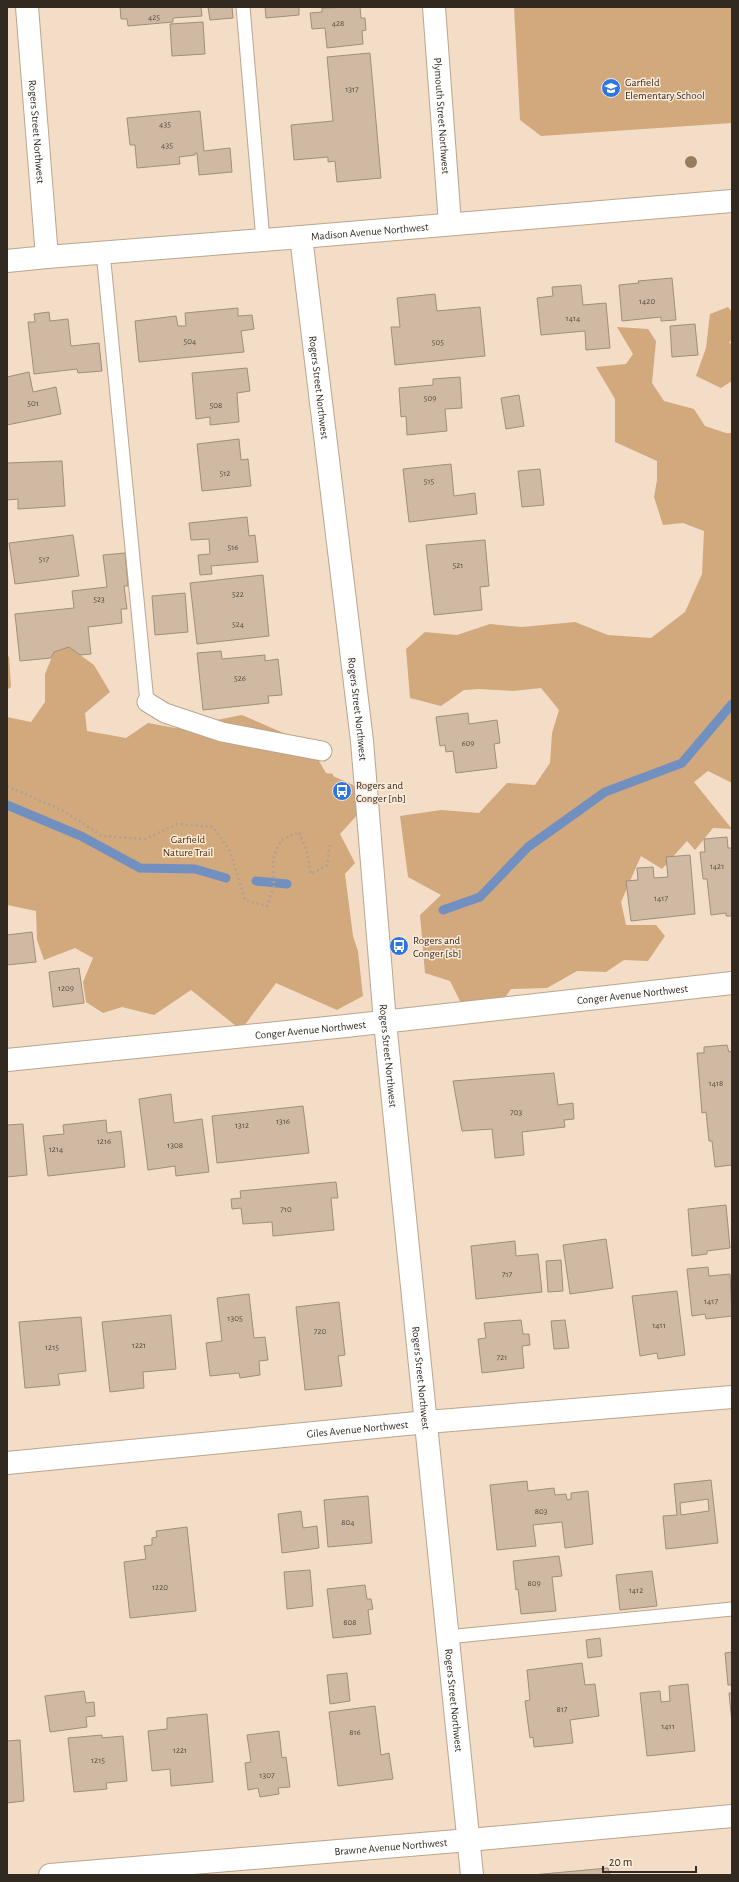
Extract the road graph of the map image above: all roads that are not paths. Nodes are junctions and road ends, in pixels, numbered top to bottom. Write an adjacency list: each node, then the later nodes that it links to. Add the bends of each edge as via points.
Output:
1 (27, 7): 9 (street, Rogers Street Northwest)
2 (243, 7): 7 (lane)
3 (434, 7): 5 (street, Plymouth Street Northwest)
4 (732, 201): 5 (street, Madison Avenue Northwest)
5 (450, 224): 6 (street, Madison Avenue Northwest)
6 (301, 237): 7 (street, Madison Avenue Northwest); 14 (street, Rogers Street Northwest, via 362,741)
7 (262, 240): 8 (street, Madison Avenue Northwest)
8 (103, 252): 9 (street, Madison Avenue Northwest); 11 (lane)
9 (47, 257): 10 (street, Madison Avenue Northwest)
10 (7, 261)
11 (147, 702): 12 (street, via 165,712 222,732)
12 (322, 751)
13 (732, 984): 14 (street, Conger Avenue Northwest)
14 (385, 1022): 15 (street, Conger Avenue Northwest); 17 (street, Rogers Street Northwest)
15 (7, 1060)
16 (732, 1397): 17 (street, Giles Avenue Northwest)
17 (427, 1422): 18 (street, Giles Avenue Northwest); 20 (street, Rogers Street Northwest)
18 (7, 1463)
19 (732, 1609): 20 (lane)
20 (448, 1637): 22 (street, Rogers Street Northwest)
21 (732, 1816): 22 (street, Brawne Avenue Northwest)
22 (469, 1840): 23 (street, Brawne Avenue Northwest); 24 (street, Rogers Street Northwest)
23 (50, 1875)
24 (472, 1875)

